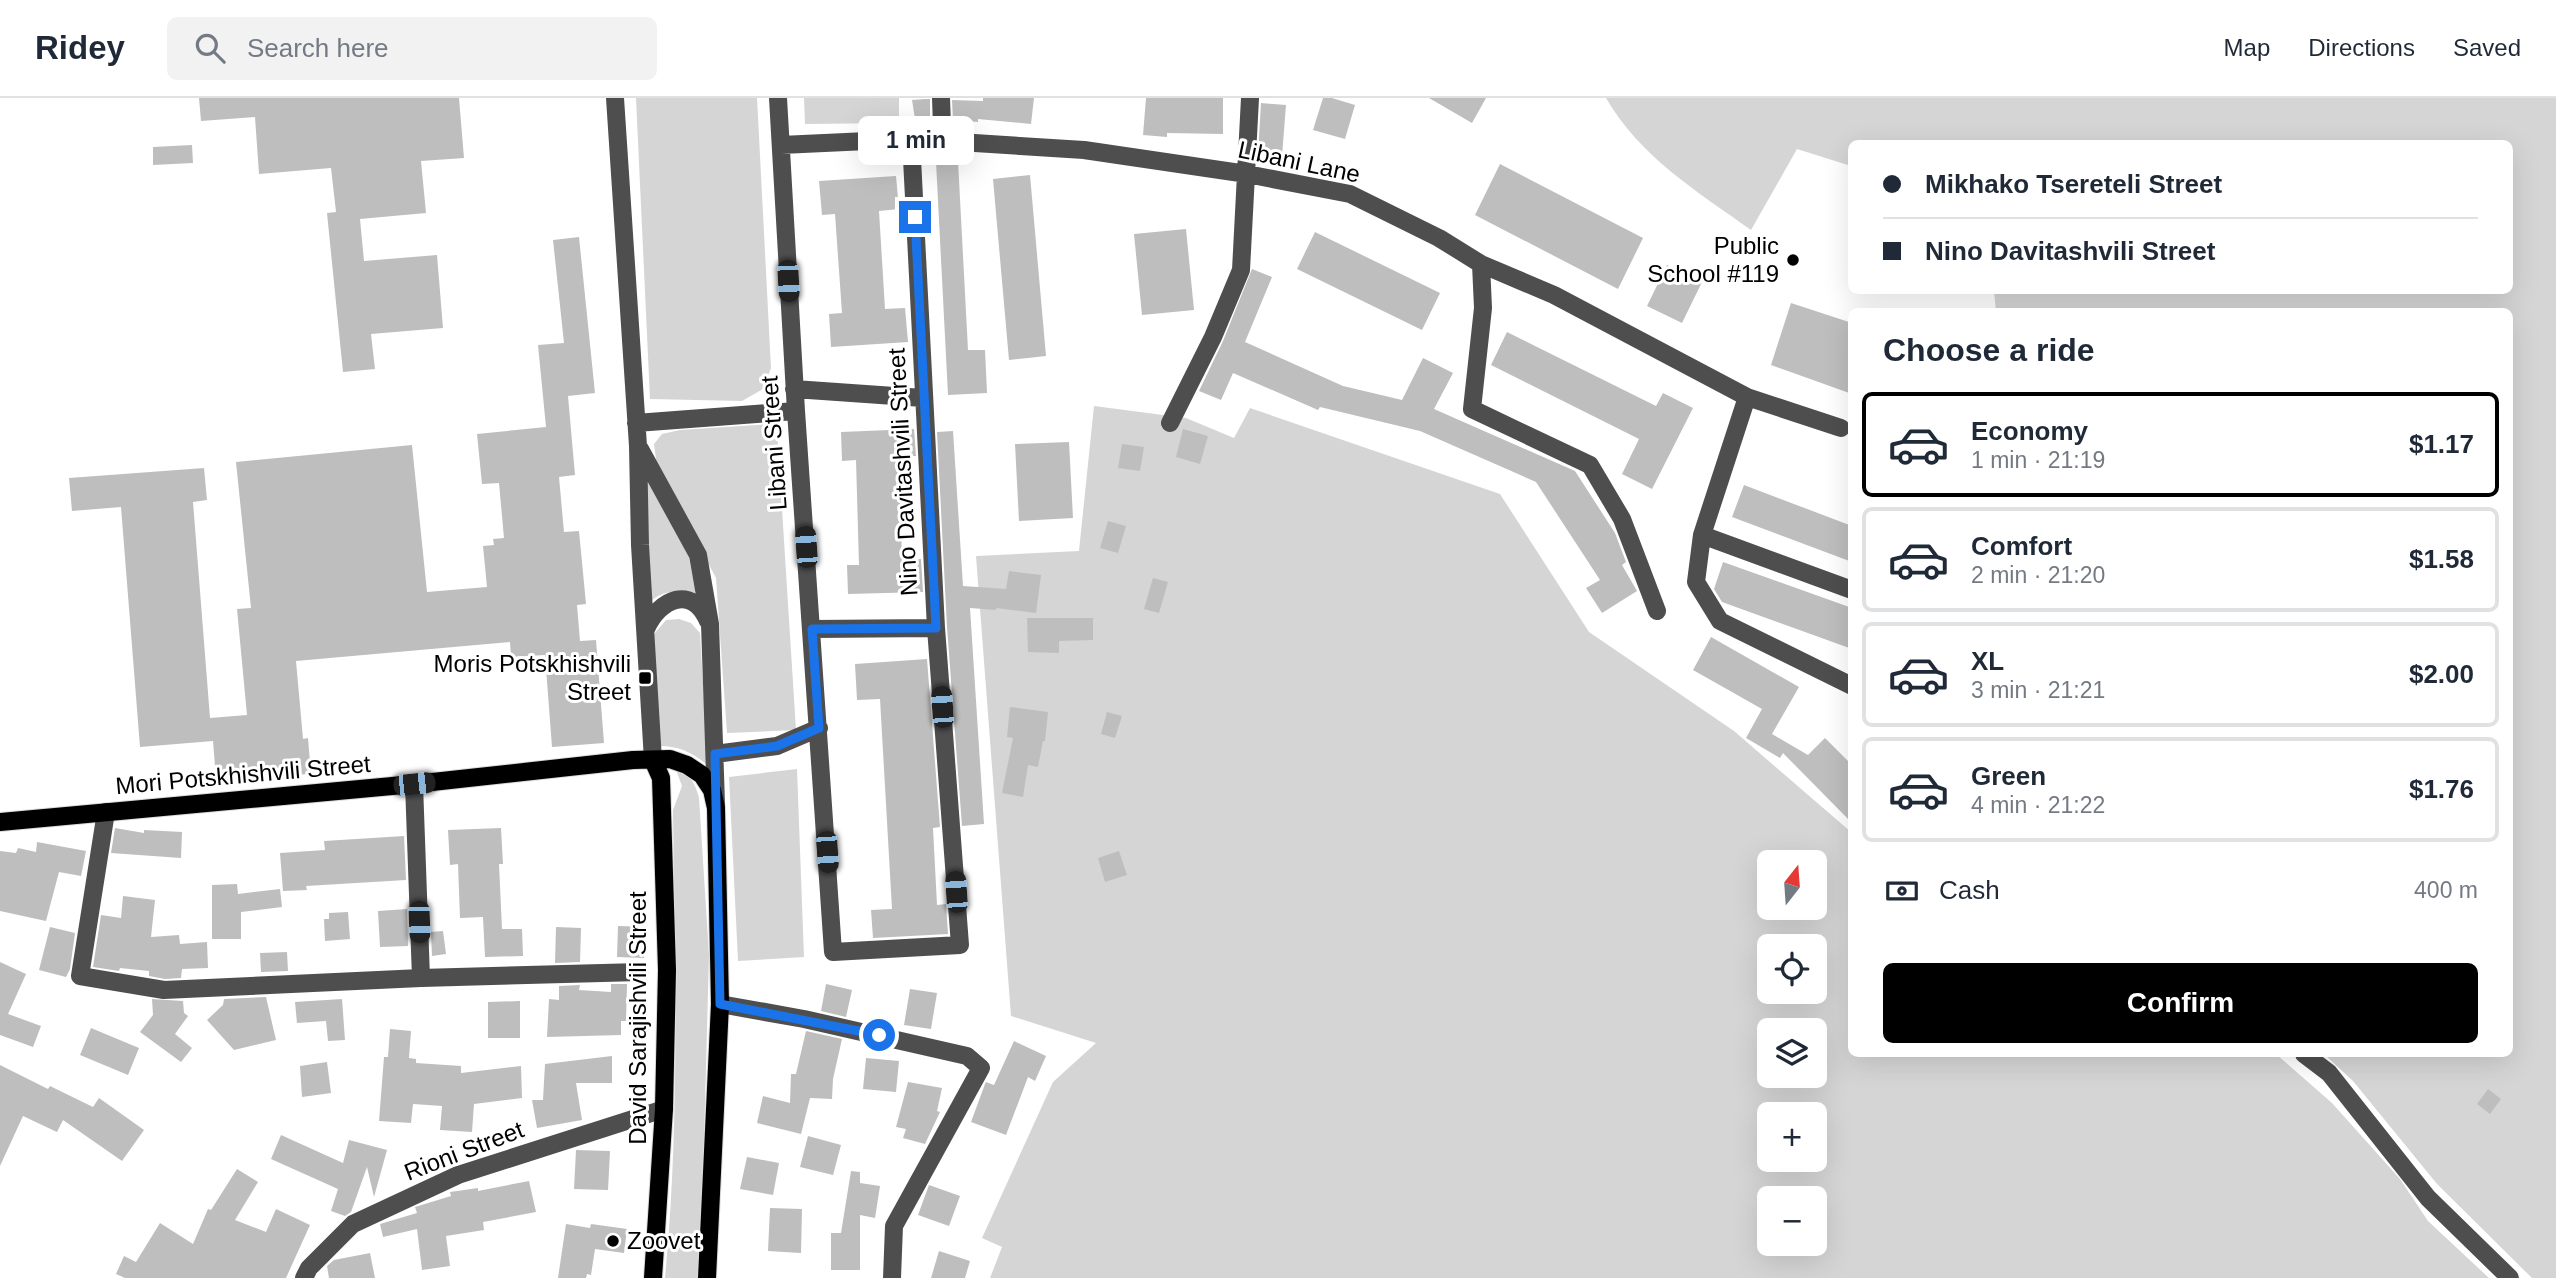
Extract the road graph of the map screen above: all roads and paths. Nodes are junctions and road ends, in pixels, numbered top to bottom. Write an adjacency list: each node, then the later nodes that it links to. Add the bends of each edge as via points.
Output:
1 (615, 98): 14 (street)
2 (778, 98): 6 (street, Libani Street)
3 (941, 98): 5 (street, via 942,126)
4 (1250, 98): 7 (street)
5 (911, 139): 6 (street, Libani Lane); 7 (street, Libani Lane, via 1084,150); 11 (street, Nino Davitashvili Street)
6 (781, 145): 9 (street, Libani Street)
7 (1247, 174): 8 (street, Libani Lane, via 1350,194); 13 (street, via 1241,270)
8 (1481, 264): 10 (street, Libani Lane, via 1554,295); 19 (street, via 1483,308 1472,410 1590,465 1622,519)
9 (794, 390): 11 (street); 12 (street, Libani Street)
10 (1747, 397): 15 (street, Libani Lane); 17 (street)
11 (923, 398): 21 (street, Nino Davitashvili Street)
12 (796, 411): 14 (street); 23 (street, Libani Street)
13 (1170, 422)
14 (636, 424): 16 (street)
15 (1841, 428)
16 (638, 446): 20 (street, via 698,555); 22 (street)
17 (1702, 535): 18 (street); 24 (street, via 1696,582 1720,621)
18 (1848, 589)
19 (1657, 611)
20 (710, 625): 22 (street, via 704,611 677,599 663,604); 26 (street)
21 (936, 628): 23 (street); 32 (street, Nino Davitashvili Street, via 960,945)
22 (646, 629): 27 (street)
23 (812, 629): 25 (street, Libani Street)
24 (1848, 685)
25 (819, 728): 26 (street, via 777,746); 32 (street, Libani Street)
26 (715, 754): 29 (street)
27 (653, 760): 28 (main road, Mori Potskhishvili Street); 29 (main road, Mori Potskhishvili Street, via 670,759 702,775); 37 (main road, David Sarajishvili Street, via 661,778 667,970)
28 (414, 784): 30 (main road, Mori Potskhishvili Street); 34 (street)
29 (716, 808): 35 (main road)
30 (106, 812): 31 (main road, Mori Potskhishvili Street); 34 (street, via 80,976 164,990)
31 (0, 822)
32 (833, 952)
33 (639, 972): 34 (street)
34 (421, 978)
35 (720, 1004): 40 (main road); 41 (street, via 967,1056 981,1068 894,1226)
36 (2308, 1057): 42 (street, via 2329,1073 2428,1198)
37 (664, 1109): 38 (street, Rioni Street, via 458,1175 376,1213 353,1224); 39 (main road, David Sarajishvili Street)
38 (304, 1278)
39 (653, 1278)
40 (707, 1278)
41 (892, 1278)
42 (2510, 1278)

